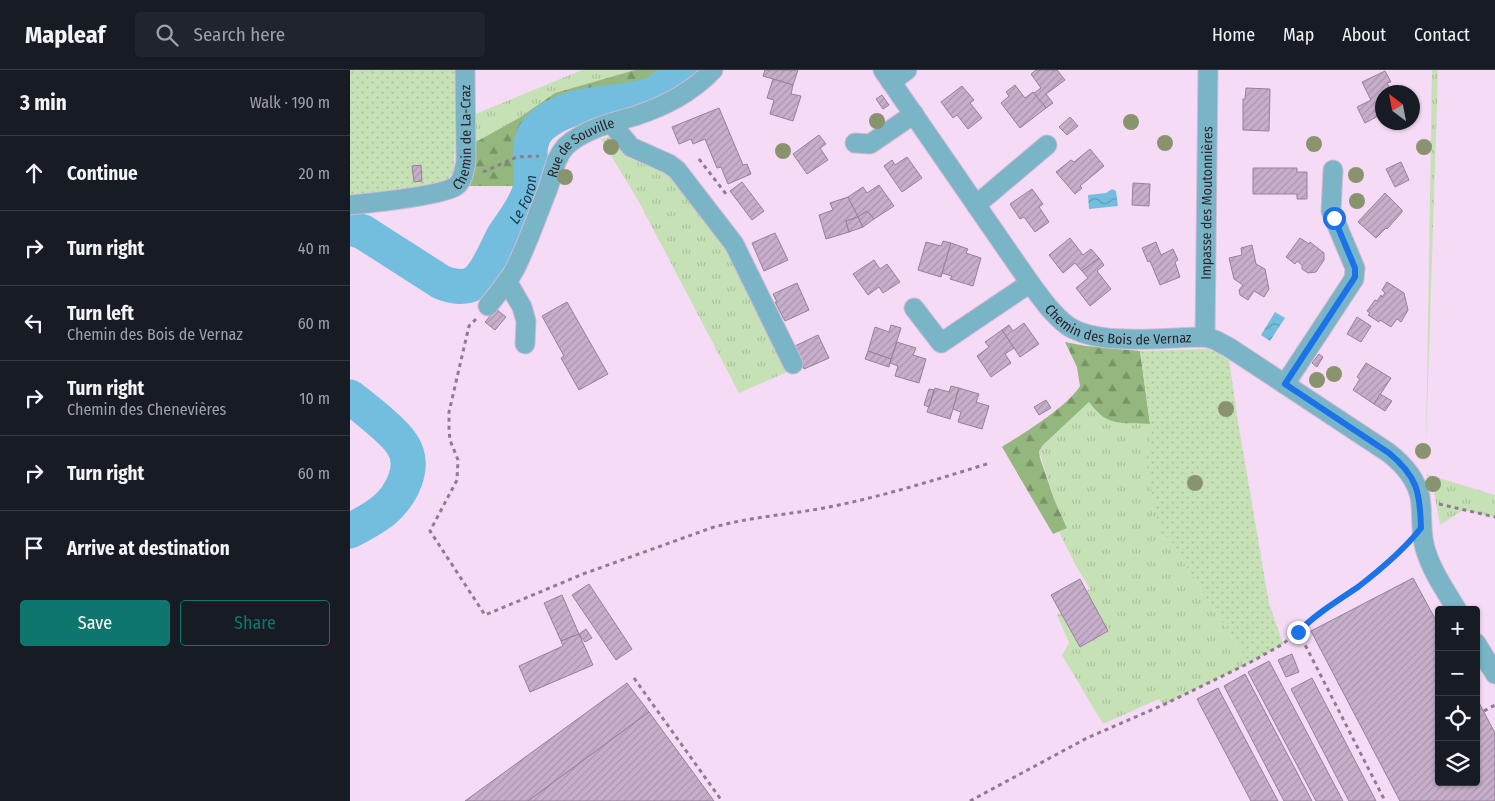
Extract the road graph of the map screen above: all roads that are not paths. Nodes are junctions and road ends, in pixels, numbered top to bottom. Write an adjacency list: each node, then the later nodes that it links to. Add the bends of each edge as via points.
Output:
1 (465, 70): 11 (street, Chemin de La-Craz, via 466,161 463,176 456,186 427,194)
2 (713, 70): 7 (street, Rue de Souville, via 674,100)
3 (907, 70): 5 (street)
4 (1208, 70): 17 (street, Impasse des Moutonnières)
5 (887, 76): 6 (street, Chemin des Bois de Vernaz)
6 (914, 114): 8 (street, via 870,144); 12 (street, Chemin des Bois de Vernaz)
7 (611, 123): 13 (street, Rue de Souville, via 581,136 563,150); 19 (street, via 631,147 677,170 734,244)
8 (855, 142)
9 (1047, 145): 12 (street)
10 (1333, 170): 20 (street, via 1331,212 1355,268 1354,279)
11 (350, 205)
12 (976, 205): 14 (street, Chemin des Bois de Vernaz)
13 (507, 281): 15 (street, Rue de Souville); 18 (street, via 522,307 526,322)
14 (1030, 283): 16 (street, via 940,344); 17 (street, Chemin des Bois de Vernaz, via 1063,322 1092,336 1119,339)
15 (488, 306)
16 (914, 308)
17 (1205, 337): 20 (street, Chemin des Bois de Vernaz, via 1222,343)
18 (525, 344)
19 (793, 364)
20 (1285, 384): 21 (street, Chemin des Bois de Vernaz, via 1395,458 1412,479 1420,497 1424,547 1434,572)
21 (1455, 606)
22 (1480, 650): 23 (street)
23 (1495, 674)

